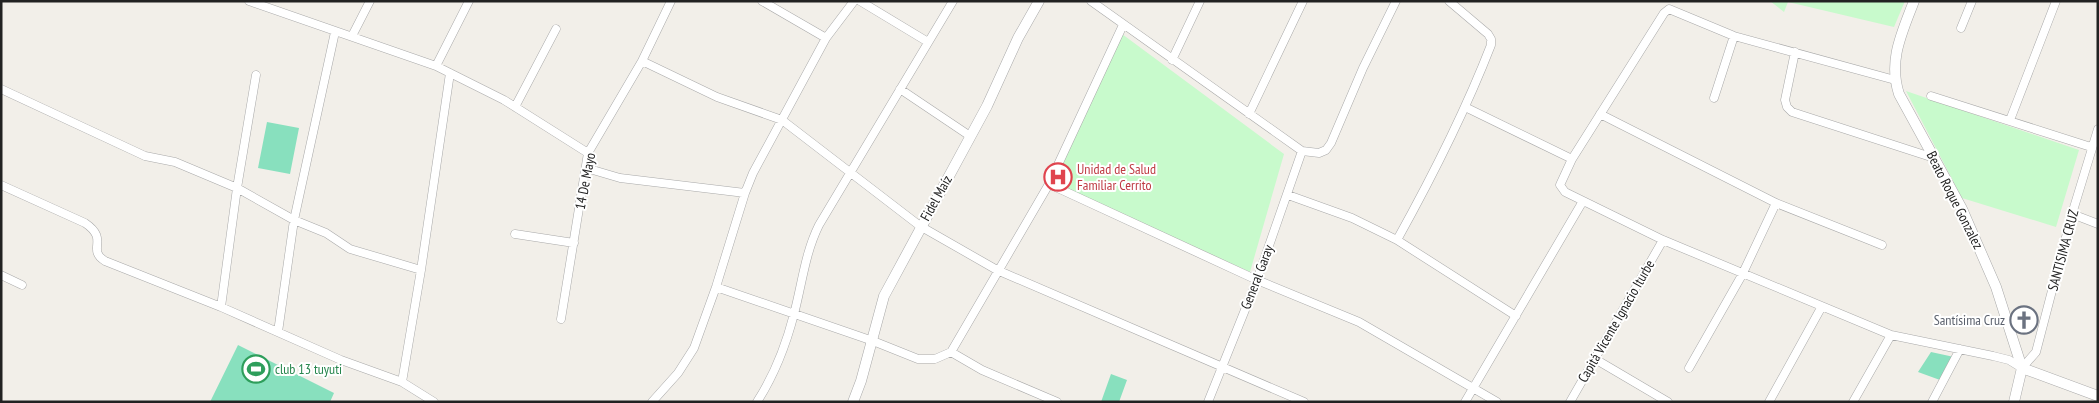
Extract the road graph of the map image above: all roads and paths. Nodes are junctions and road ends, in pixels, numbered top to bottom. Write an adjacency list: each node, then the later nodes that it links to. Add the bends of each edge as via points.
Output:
1 (249, 1): 21 (street)
2 (370, 1): 22 (street)
3 (469, 1): 29 (street)
4 (670, 1): 28 (street, 14 De Mayo)
5 (854, 1): 24 (street)
6 (860, 1): 25 (street)
7 (953, 1): 25 (street)
8 (1039, 1): 44 (street, Fidel Maíz)
9 (1091, 1): 18 (street)
10 (1200, 1): 27 (street)
11 (1303, 1): 39 (street)
12 (1396, 1): 46 (street, via 1331,143 1319,153)
13 (1914, 1): 32 (street, Beato Roque Gonzalez, via 1897,48)
14 (1972, 1): 19 (street)
15 (2056, 1): 42 (street)
16 (765, 2): 24 (street)
17 (1454, 2): 38 (street, via 1491,39)
18 (1123, 25): 27 (street); 52 (street)
19 (1962, 28)
20 (556, 29): 37 (street)
21 (335, 32): 22 (street); 60 (street)
22 (352, 36): 29 (street)
23 (1734, 36): 26 (street); 36 (street); 40 (street, via 1669,9)
24 (826, 38): 41 (street)
25 (928, 42): 34 (street)
26 (1795, 52): 32 (street); 48 (street, via 1785,100 1792,112)
27 (1172, 60): 39 (street)
28 (642, 61): 41 (street, via 718,97); 47 (street, 14 De Mayo)
29 (436, 66): 30 (street)
30 (450, 73): 37 (street); 68 (street)
31 (256, 75): 54 (street)
32 (1895, 80): 48 (street, Beato Roque Gonzalez, via 1899,94)
33 (1, 89): 54 (street, via 145,156 175,162)
34 (900, 89): 44 (street); 51 (street)
35 (1931, 96): 42 (street)
36 (1714, 98)
37 (515, 107): 47 (street)
38 (1465, 108): 49 (street); 64 (street)
39 (1249, 114): 46 (street)
40 (1600, 114): 49 (street); 58 (street)
41 (782, 120): 51 (street); 55 (street)
42 (2010, 120): 45 (street)
43 (2098, 129): 45 (street, SANTISIMA CRUZ)
44 (970, 136): 62 (street, Fidel Maíz)
45 (2091, 147): 59 (street, SANTISIMA CRUZ)
46 (1302, 151): 56 (street, General Garay)
47 (588, 153): 50 (street, 14 De Mayo)
48 (1934, 158): 88 (street, Beato Roque Gonzalez, via 1962,209 1993,279)
49 (1572, 159): 57 (street, via 1560,185 1565,192)
50 (586, 168): 55 (street, via 620,178); 66 (street, 14 De Mayo)
51 (850, 174): 62 (street); 77 (street, via 813,237)
52 (1049, 184): 69 (street); 72 (street)
53 (1, 185): 75 (street, via 95,230 97,253 105,261)
54 (237, 188): 60 (street); 75 (street)
55 (745, 193): 74 (street)
56 (1288, 195): 64 (street, via 1352,218); 72 (street, General Garay)
57 (1583, 201): 65 (street); 78 (street)
58 (1776, 203): 67 (street); 71 (street)
59 (2072, 214): 61 (street); 88 (street, SANTISIMA CRUZ, via 2036,352)
60 (294, 220): 68 (street, via 326,233 350,249); 80 (street)
61 (2098, 224)
62 (920, 226): 69 (street); 82 (street, Fidel Maíz, via 884,296)
63 (515, 234): 66 (street)
64 (1397, 240): 78 (street)
65 (1663, 240): 71 (street); 85 (street, Capitá Vicente Ignacio Iturbe)
66 (574, 243): 79 (street, 14 De Mayo)
67 (1882, 245)
68 (421, 270): 89 (street)
69 (997, 270): 84 (street); 86 (street)
70 (1, 275): 73 (street)
71 (1742, 275): 76 (street); 87 (street)
72 (1257, 280): 86 (street, General Garay); 90 (street, via 1359,322)
73 (22, 285)
74 (716, 287): 77 (street); 93 (street, via 694,348 678,373)
75 (221, 307): 80 (street)
76 (1821, 308): 81 (street); 103 (street)
77 (794, 314): 82 (street); 94 (street, via 777,368)
78 (1516, 316): 90 (street)
79 (561, 320)
80 (278, 332): 89 (street)
81 (1891, 335): 83 (street); 104 (street)
82 (873, 341): 84 (street, via 926,360); 95 (street, Fidel Maíz)
83 (1960, 349): 88 (street, via 2009,360); 105 (street)
84 (951, 352): 96 (street, via 982,370)
85 (1595, 359): 101 (street, Capitá Vicente Ignacio Iturbe); 102 (street)
86 (1223, 365): 97 (street, General Garay); 98 (street)
87 (1689, 368)
88 (2022, 368): 91 (street); 106 (street)
89 (402, 382): 92 (street)
90 (1474, 388): 99 (street); 100 (street)
91 (2098, 396)
92 (434, 402)
93 (652, 402)
94 (757, 402)
95 (853, 402)
96 (1057, 402)
97 (1208, 402)
98 (1304, 402)
99 (1465, 402)
100 (1496, 402)
101 (1570, 402)
102 (1668, 402)
103 (1769, 402)
104 (1853, 402)
105 (1932, 402)
106 (2014, 402)

